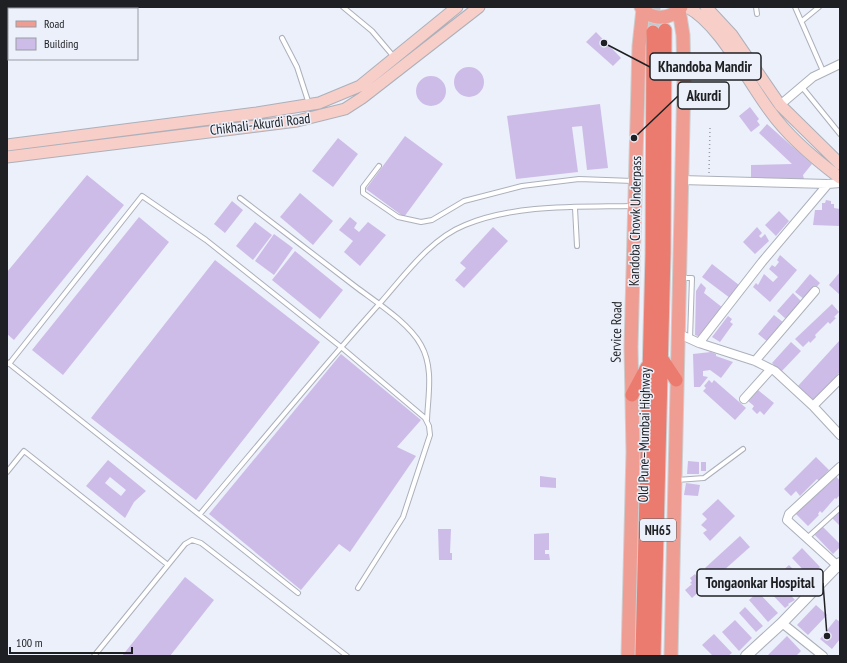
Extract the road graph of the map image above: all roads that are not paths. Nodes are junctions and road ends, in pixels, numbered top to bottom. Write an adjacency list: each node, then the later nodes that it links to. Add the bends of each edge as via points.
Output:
1 (343, 7): 15 (lane, via 372,31)
2 (449, 7): 12 (main road)
3 (458, 7): 12 (main road, Chikhali-Akurdi Road)
4 (479, 7): 23 (main road, Chikhali-Akurdi Road, via 345,109 297,121)
5 (706, 7): 20 (main road, via 732,34)
6 (756, 7): 11 (lane)
7 (795, 7): 13 (lane)
8 (819, 7): 13 (lane)
9 (642, 8): 10 (main road, via 652,16 661,18 671,16); 28 (main road, Service Road)
10 (682, 8): 26 (main road, via 709,25 782,125); 27 (main road, via 684,52)
11 (758, 14)
12 (442, 18): 15 (main road, Chikhali-Akurdi Road)
13 (802, 21): 17 (lane)
14 (282, 38): 19 (lane, via 297,67)
15 (395, 57): 19 (main road, Chikhali-Akurdi Road, via 360,86 340,96)
16 (840, 64): 17 (street)
17 (823, 71): 18 (street)
18 (801, 87): 20 (street); 21 (lane)
19 (309, 105): 22 (main road, Chikhali-Akurdi Road)
20 (780, 105): 24 (main road)
21 (840, 134)
22 (7, 145)
23 (7, 157)
24 (840, 164)
25 (379, 166): 28 (lane, via 363,187 363,193 398,217 421,222 432,220 464,201 522,186 579,179)
26 (840, 178)
27 (681, 180): 30 (street); 35 (main road)
28 (635, 181): 32 (main road, Service Road)
29 (840, 183): 30 (street)
30 (828, 184): 40 (street, via 762,262)
31 (240, 198): 37 (lane)
32 (635, 206): 33 (lane); 49 (main road, Service Road, via 630,347)
33 (575, 208): 34 (lane); 37 (lane, via 550,208 498,215 465,224 445,234)
34 (577, 246)
35 (679, 278): 38 (main road); 39 (lane, via 692,278)
36 (815, 291): 43 (street)
37 (379, 304): 41 (lane); 52 (lane, via 408,328 424,352 430,370)
38 (677, 333): 39 (street); 48 (main road)
39 (690, 339): 40 (street)
40 (700, 343): 43 (street)
41 (341, 346): 44 (lane, via 206,240 142,196); 52 (lane); 59 (lane)
42 (662, 359): 45 (highway, Kandoba Chowk Underpass / NH65, via 664,253 659,31); 48 (highway); 70 (highway, Old Pune–Mumbai Highway / NH65)
43 (755, 361): 46 (street)
44 (8, 363): 59 (lane)
45 (648, 364): 49 (highway); 69 (highway, Old Pune–Mumbai Highway / NH65)
46 (771, 369): 50 (street); 51 (street)
47 (840, 379): 51 (street)
48 (676, 380): 57 (main road)
49 (632, 395): 68 (main road, Service Road)
50 (744, 399)
51 (813, 406): 53 (street)
52 (427, 421): 63 (lane, via 430,435 403,518)
53 (840, 435)
54 (743, 449): 57 (lane, via 704,478)
55 (840, 467): 60 (street, via 787,520)
56 (7, 472): 61 (lane, via 24,451)
57 (674, 480): 71 (main road)
58 (840, 508): 60 (lane)
59 (200, 514): 64 (lane)
60 (808, 538): 62 (street)
61 (168, 565): 66 (lane); 67 (lane, via 185,544 192,540 201,543)
62 (839, 565): 65 (street)
63 (358, 588)
64 (298, 593)
65 (782, 623): 72 (street); 73 (street)
66 (94, 656)
67 (347, 656)
68 (628, 656)
69 (642, 656)
70 (654, 656)
71 (671, 656)
72 (746, 656)
73 (823, 656)

